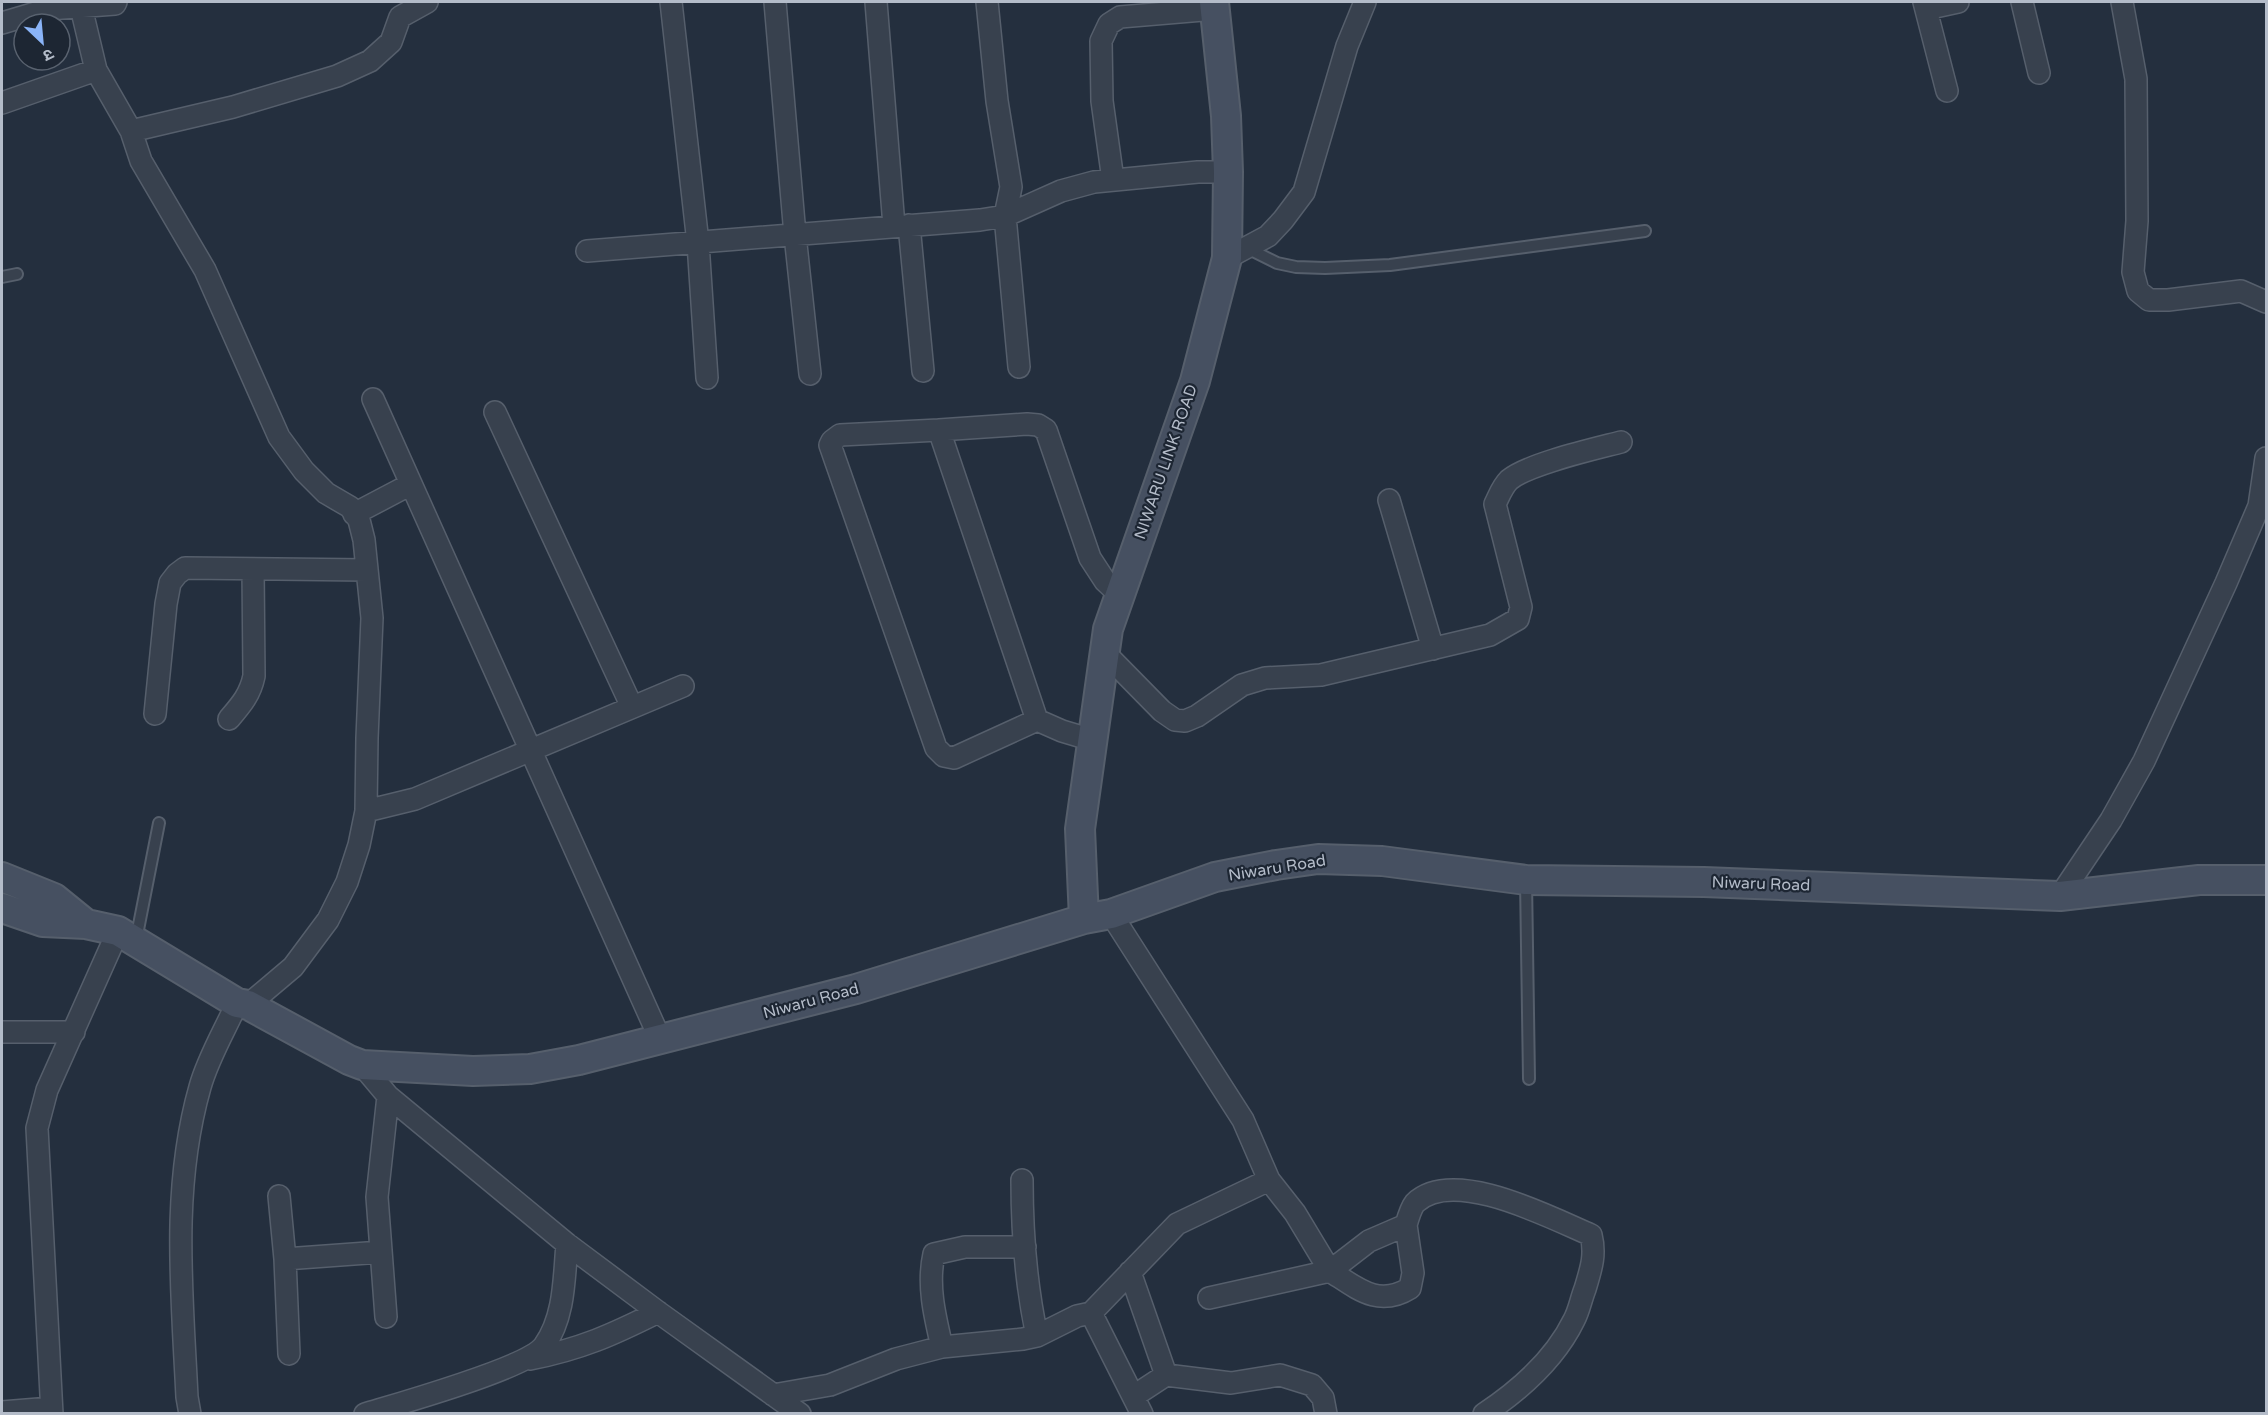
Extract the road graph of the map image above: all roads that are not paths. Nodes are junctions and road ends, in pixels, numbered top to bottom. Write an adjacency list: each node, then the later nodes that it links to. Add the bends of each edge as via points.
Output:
1 (116, 2): 13 (street)
2 (427, 2): 20 (street, via 400,17 391,42 370,61 337,76 233,107)
3 (671, 2): 27 (street)
4 (775, 2): 26 (street)
5 (876, 2): 24 (street)
6 (987, 2): 23 (street, via 1011,187)
7 (1365, 2): 29 (street, via 1347,46 1304,192 1268,236)
8 (1958, 2): 12 (street)
9 (2022, 2): 17 (street)
10 (2122, 2): 32 (street, via 2136,79 2137,220 2133,272 2138,291 2149,300 2168,300 2241,291)
11 (1215, 5): 21 (street, NIWARU LINK ROAD); 22 (street, via 1120,17 1109,24 1101,41 1102,101)
12 (1925, 5): 18 (street)
13 (81, 7): 14 (street); 16 (street)
14 (23, 9): 15 (street)
15 (2, 23)
16 (96, 70): 19 (street); 20 (street)
17 (2039, 73)
18 (1947, 91)
19 (2, 103)
20 (131, 131): 44 (street, via 141,161 205,270 279,437 304,471)
21 (1228, 172): 22 (street); 29 (street, NIWARU LINK ROAD)
22 (1113, 180): 23 (street, via 1060,191)
23 (1005, 216): 24 (street); 33 (street)
24 (902, 226): 26 (street); 34 (street)
25 (1645, 231): 29 (lane, via 1390,265 1296,267)
26 (795, 236): 27 (street); 35 (street)
27 (698, 243): 28 (street); 36 (street)
28 (586, 251)
29 (1237, 253): 47 (street, NIWARU LINK ROAD)
30 (17, 274): 31 (lane)
31 (2, 277)
32 (2266, 302)
33 (1019, 367)
34 (923, 371)
35 (810, 374)
36 (707, 378)
37 (373, 399): 42 (street)
38 (495, 412): 51 (street)
39 (939, 430): 47 (street, via 1028,424 1046,430 1090,558); 54 (street); 54 (street, via 840,435 830,445 936,748 944,756 954,758)
40 (1621, 441): 48 (street, via 1522,471 1508,481 1495,504 1521,607 1518,619 1490,635)
41 (2266, 458): 62 (street, via 2259,507 2144,761 2111,820)
42 (411, 484): 44 (street); 56 (street)
43 (1389, 500): 48 (street)
44 (354, 514): 46 (street, via 364,540)
45 (253, 569): 46 (street); 52 (street, via 185,568 170,583); 53 (street, via 254,676 251,690)
46 (367, 570): 57 (street, via 372,618)
47 (1120, 595): 49 (street, NIWARU LINK ROAD)
48 (1433, 649): 49 (street, via 1321,675 1265,678 1242,685 1185,721 1174,720 1162,711)
49 (1104, 652): 55 (street, NIWARU LINK ROAD)
50 (683, 686): 51 (street)
51 (632, 707): 56 (street)
52 (155, 714)
53 (229, 719)
54 (1038, 720): 55 (street)
55 (1092, 740): 64 (street, NIWARU LINK ROAD, via 1080,829)
56 (531, 749): 57 (street, via 415,799); 70 (street)
57 (366, 811): 67 (street, via 347,882 328,920 293,967)
58 (159, 823): 66 (lane)
59 (2, 877): 65 (street, via 54,898)
60 (1526, 880): 62 (street, Niwaru Road, via 1704,882); 64 (street, Niwaru Road, via 1382,861 1318,859 1215,878); 72 (lane)
61 (2266, 880): 62 (street, Niwaru Road, via 2199,880)
62 (2060, 896)
63 (2, 908): 65 (street, via 43,922)
64 (1098, 917): 70 (street, Niwaru Road, via 856,989); 75 (street, via 1242,1120)
65 (86, 924): 66 (street)
66 (127, 936): 67 (street); 69 (street)
67 (242, 1004): 71 (street); 97 (street, via 201,1084 186,1149 181,1264)
68 (2, 1032): 69 (street)
69 (74, 1032): 95 (street, via 47,1090 37,1128)
70 (661, 1041): 71 (street, Niwaru Road, via 530,1069 473,1071)
71 (356, 1063): 73 (street)
72 (1529, 1079)
73 (388, 1096): 78 (street); 80 (street, via 377,1197)
74 (1022, 1180): 79 (street)
75 (1269, 1180): 82 (street); 83 (street, via 1177,1224)
76 (279, 1196): 81 (street)
77 (1406, 1224): 82 (street, via 1369,1241); 82 (street, via 1413,1274 1410,1288 1401,1294 1382,1297 1364,1293); 101 (street, via 1414,1204 1448,1189 1496,1196 1591,1235 1594,1262 1574,1320 1530,1378)
78 (567, 1244): 85 (street); 91 (street, via 556,1323 543,1347)
79 (1025, 1247): 88 (street, via 1029,1300); 89 (street, via 965,1247 934,1254 930,1272)
80 (381, 1252): 81 (street); 87 (street)
81 (285, 1259): 90 (street)
82 (1330, 1271): 84 (street)
83 (1130, 1272): 86 (street); 92 (street)
84 (1209, 1299)
85 (658, 1312): 91 (street, via 605,1339); 93 (street)
86 (1091, 1313): 88 (street); 94 (street)
87 (386, 1317)
88 (1037, 1336): 89 (street)
89 (942, 1347): 93 (street, via 896,1359 830,1385)
90 (289, 1354)
91 (527, 1360): 98 (street)
92 (1166, 1375): 94 (street); 100 (street, via 1231,1383 1280,1375 1312,1385 1323,1398)
93 (773, 1395): 99 (street)
94 (1138, 1405)
95 (51, 1411): 96 (street)
96 (2, 1412)
97 (190, 1413)
98 (365, 1413)
99 (800, 1413)
100 (1326, 1413)
101 (1484, 1413)

